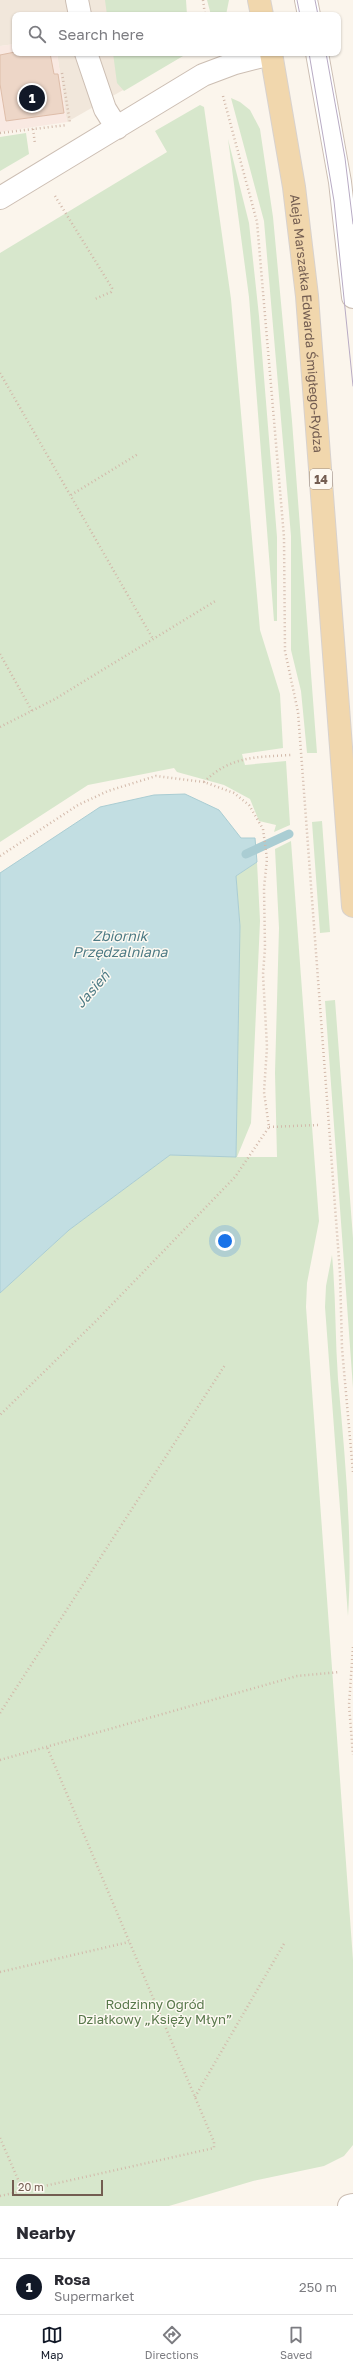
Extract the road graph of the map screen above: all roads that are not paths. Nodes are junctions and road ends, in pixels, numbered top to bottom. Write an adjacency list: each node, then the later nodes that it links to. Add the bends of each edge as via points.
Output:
1 (77, 0): 4 (street)
2 (259, 0): 5 (main road)
3 (306, 0): 6 (street)
4 (79, 12)
5 (261, 12)
6 (308, 12)
7 (87, 56): 11 (street, via 104,109)
8 (261, 56): 11 (street, via 217,69)
9 (272, 56): 14 (main road, Aleja Marszałka Edwarda Śmigłego-Rydza / 14, via 294,187 311,340)
10 (318, 56): 13 (street, via 340,182)
11 (117, 128): 12 (street)
12 (0, 198)
13 (353, 297)
14 (353, 906)
15 (353, 2205): 16 (street)
16 (349, 2206)

